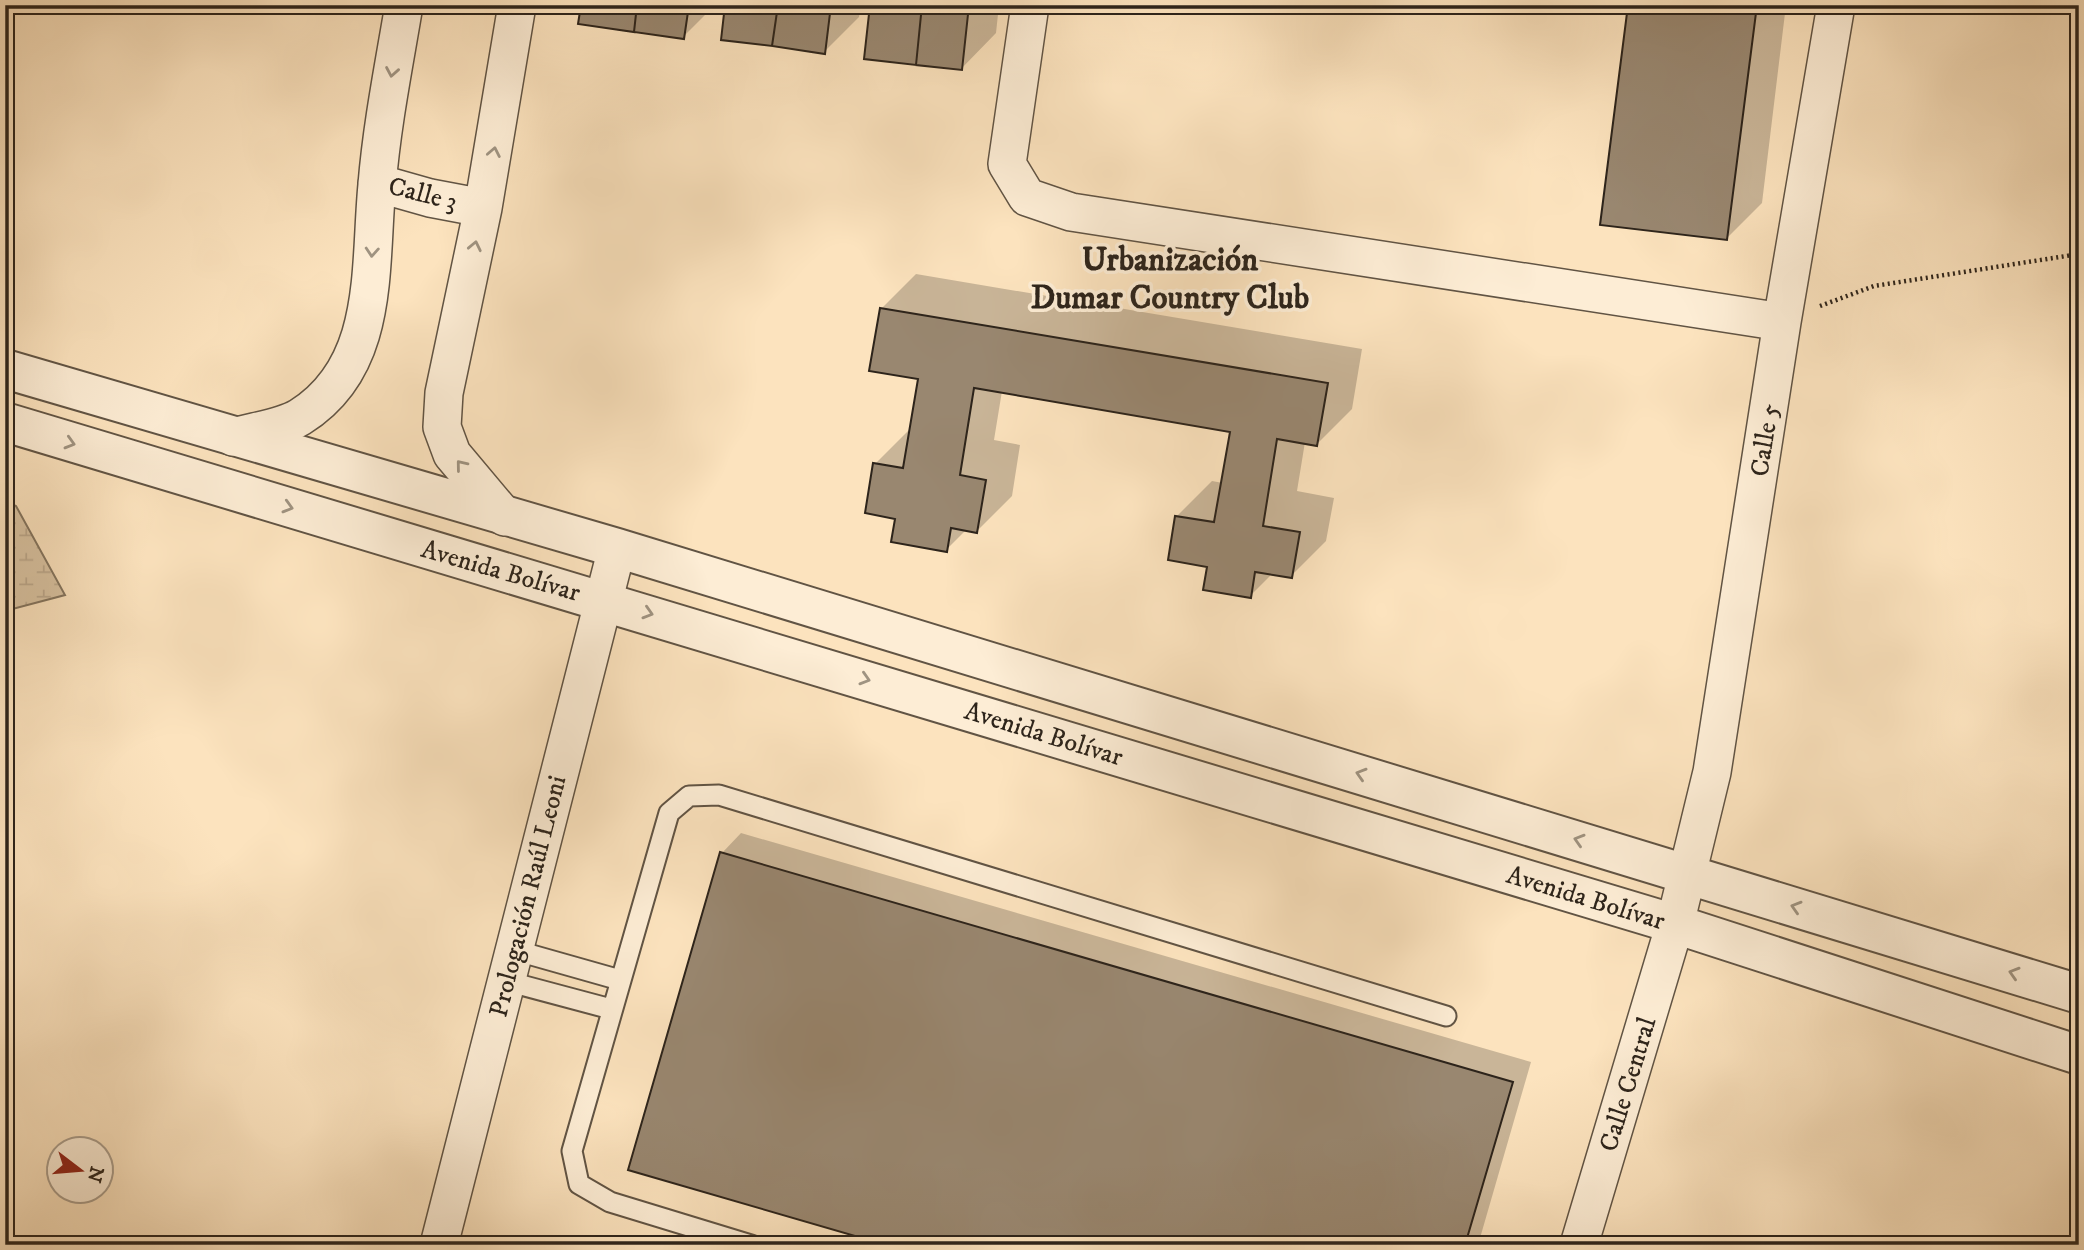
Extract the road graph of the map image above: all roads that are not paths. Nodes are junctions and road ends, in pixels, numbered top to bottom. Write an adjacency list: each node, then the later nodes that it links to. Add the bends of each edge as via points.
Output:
1 (404, 5): 5 (street, Calle 3, one-way to 5)
2 (517, 5): 6 (street, Calle 3, one-way to 2)
3 (1030, 5): 7 (street, via 1007,164 1027,197 1071,212)
4 (1836, 5): 7 (street, Calle 5)
5 (377, 183): 6 (street, Calle 3); 10 (street, one-way to 10, via 369,303 359,347 331,389 299,418)
6 (483, 208): 11 (street, one-way to 6, via 452,454 442,427 444,393)
7 (1782, 322): 14 (street, Calle 5, via 1712,772)
8 (5, 369): 10 (street, Avenida Bolívar)
9 (5, 422): 13 (street, Avenida Bolívar, one-way to 13)
10 (233, 437): 11 (street, Avenida Bolívar)
11 (505, 517): 12 (street, Avenida Bolívar)
12 (617, 548): 13 (street, Prologación Raúl Leoni); 14 (street, Avenida Bolívar, one-way to 12)
13 (603, 600): 15 (street, Avenida Bolívar, one-way to 15); 16 (street, Prologación Raúl Leoni)
14 (1688, 874): 15 (street, Calle 5); 18 (street, Avenida Bolívar, one-way to 14)
15 (1675, 924): 21 (street, Avenida Bolívar); 24 (street, Calle Central)
16 (510, 965): 17 (lane); 19 (lane); 22 (street, Prologación Raúl Leoni)
17 (620, 980): 19 (lane); 20 (lane, via 669,813 688,796 719,795)
18 (2079, 994)
19 (611, 1009): 23 (lane, via 572,1151 579,1184 610,1202)
20 (1446, 1016)
21 (2079, 1055)
22 (439, 1245)
23 (751, 1245)
24 (1579, 1245)

